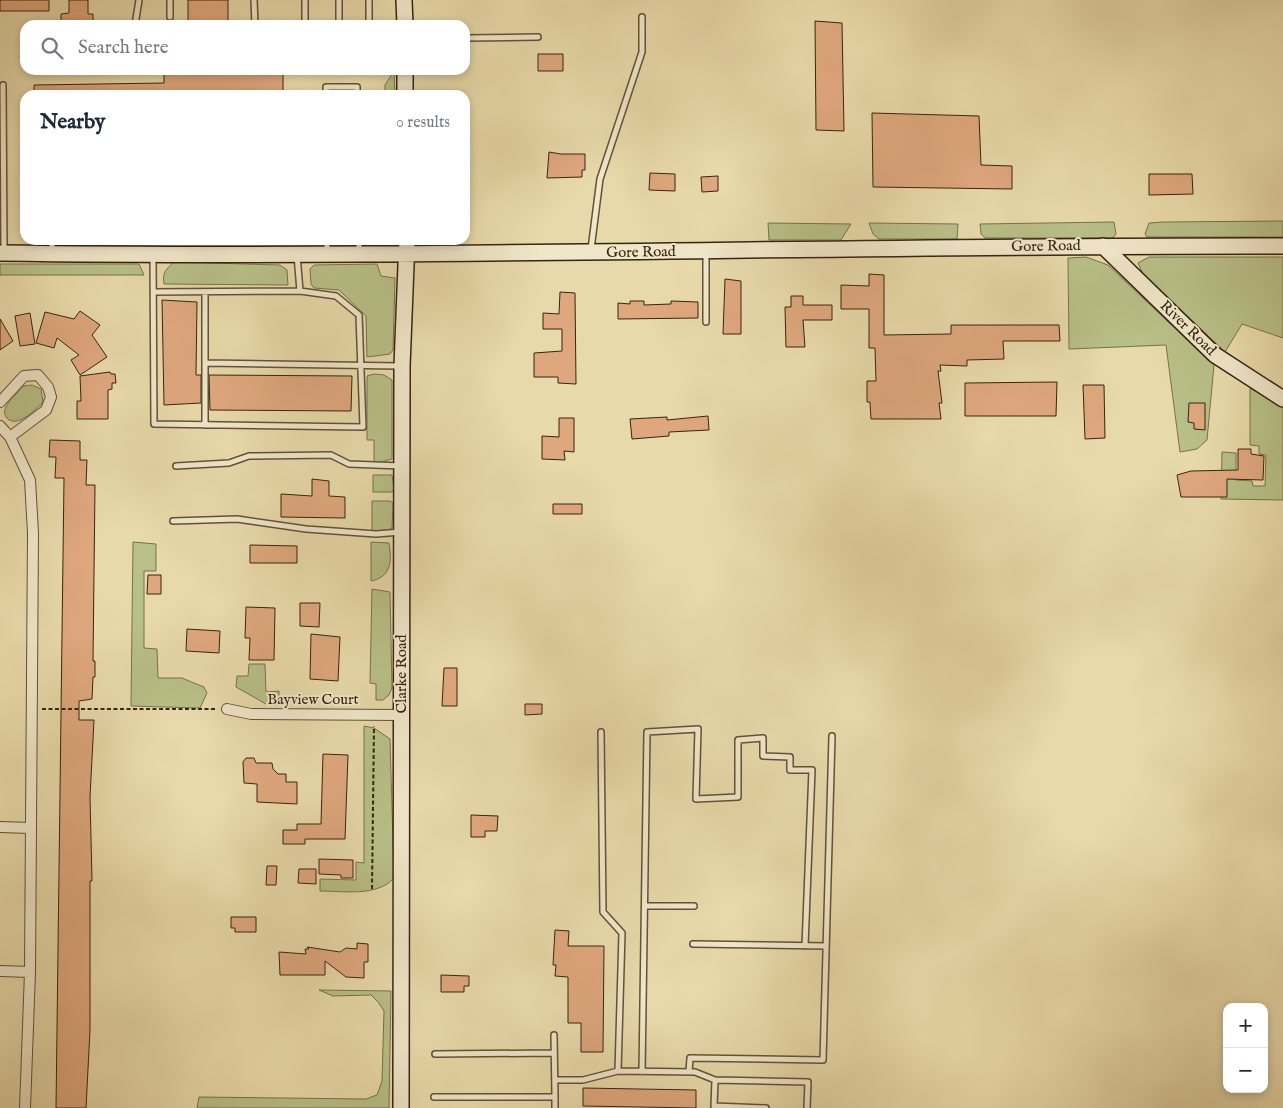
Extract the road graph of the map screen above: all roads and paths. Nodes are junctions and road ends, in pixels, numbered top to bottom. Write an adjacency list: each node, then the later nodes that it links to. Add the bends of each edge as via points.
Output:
1 (139, 0): 10 (lane)
2 (170, 0): 8 (lane)
3 (254, 0): 11 (lane)
4 (305, 0): 12 (lane)
5 (339, 0): 13 (lane)
6 (369, 0): 14 (lane)
7 (404, 0): 15 (main road)
8 (170, 16)
9 (642, 17): 31 (lane, via 642,52 600,179)
10 (136, 20)
11 (254, 20)
12 (305, 20)
13 (339, 20)
14 (369, 20)
15 (404, 20)
16 (538, 37): 17 (lane)
17 (470, 38)
18 (405, 75): 22 (main road)
19 (3, 85): 23 (lane)
20 (326, 90): 21 (lane, via 326,87 357,87)
21 (357, 90)
22 (405, 90)
23 (2, 193): 32 (lane)
24 (1103, 246): 25 (main road, Gore Road); 30 (main road, Gore Road); 42 (main road, River Road, via 1215,355)
25 (1283, 246)
26 (52, 247): 32 (main road, Gore Road); 33 (main road, Gore Road)
27 (327, 247): 28 (main road, Gore Road); 34 (main road, Gore Road)
28 (359, 247): 29 (main road, Gore Road)
29 (407, 247): 31 (main road, Gore Road); 41 (main road, Clarke Road)
30 (706, 251): 31 (main road, Gore Road); 38 (lane)
31 (591, 252)
32 (2, 253)
33 (153, 255): 34 (main road, Gore Road); 36 (lane)
34 (298, 255): 35 (lane)
35 (300, 291): 37 (lane); 40 (lane, via 336,296 359,315)
36 (153, 292): 37 (lane); 44 (lane, via 154,424)
37 (205, 292): 39 (lane)
38 (706, 322)
39 (205, 363): 40 (lane); 44 (lane)
40 (362, 366): 41 (lane); 44 (lane, via 362,427)
41 (402, 366): 48 (main road, Clarke Road)
42 (1283, 399)
43 (0, 402): 46 (street, via 24,376 38,375 51,397 46,410)
44 (204, 425)
45 (0, 426): 46 (street)
46 (10, 437): 58 (street, via 30,480 33,532)
47 (176, 466): 48 (lane, via 229,463 249,456 330,455 349,464)
48 (402, 466): 50 (main road, Clarke Road)
49 (173, 521): 50 (lane, via 237,519 306,529 376,534)
50 (401, 532): 53 (main road, Clarke Road)
51 (227, 709): 52 (path); 53 (street, Bayview Court, via 251,714)
52 (47, 710)
53 (400, 715): 78 (main road, Clarke Road)
54 (374, 726): 59 (path)
55 (601, 732): 70 (lane, via 602,912 622,933)
56 (832, 736): 64 (lane)
57 (0, 827): 58 (street)
58 (30, 828): 66 (street)
59 (372, 889)
60 (644, 906): 61 (lane); 63 (lane, via 647,732 698,729 696,799 738,797 738,740 763,738 763,756 790,757 790,770 812,770); 71 (lane)
61 (694, 906)
62 (693, 944): 63 (lane)
63 (805, 946): 64 (lane)
64 (826, 946): 72 (lane, via 823,1060 690,1058)
65 (0, 971): 66 (street)
66 (30, 972): 77 (street)
67 (554, 1035): 68 (lane)
68 (554, 1053): 69 (lane); 73 (lane)
69 (435, 1054)
70 (618, 1072): 71 (lane); 73 (lane, via 583,1080)
71 (642, 1072): 72 (lane)
72 (690, 1072): 74 (lane)
73 (555, 1080): 76 (lane)
74 (715, 1080): 80 (lane, via 714,1106); 81 (lane, via 808,1082)
75 (434, 1097): 76 (lane)
76 (555, 1097): 79 (lane)
77 (25, 1108)
78 (401, 1108)
79 (555, 1108)
80 (766, 1108)
81 (807, 1108)

